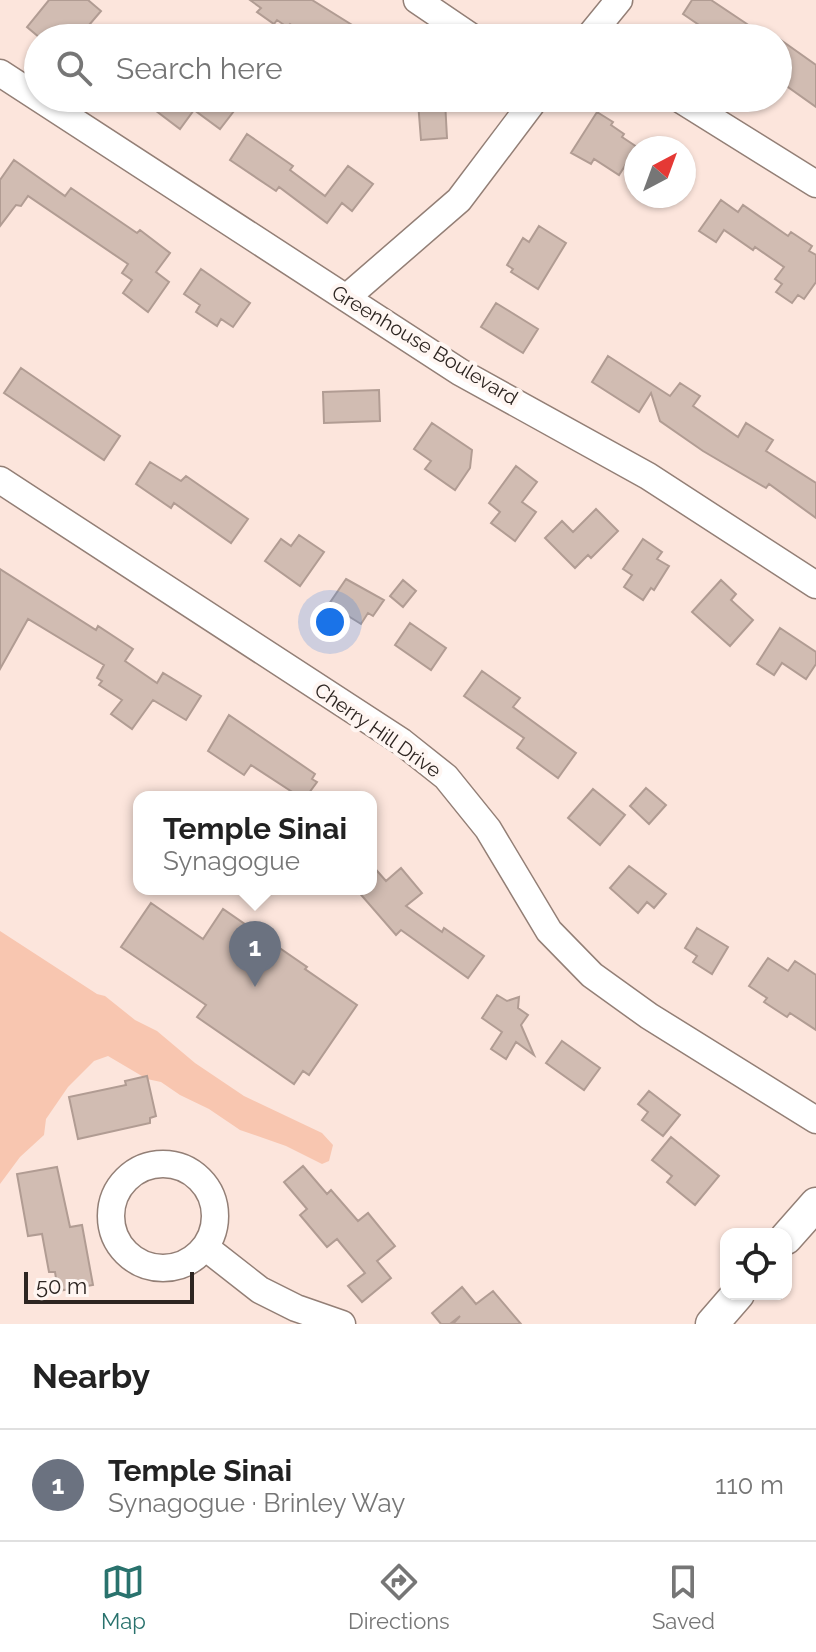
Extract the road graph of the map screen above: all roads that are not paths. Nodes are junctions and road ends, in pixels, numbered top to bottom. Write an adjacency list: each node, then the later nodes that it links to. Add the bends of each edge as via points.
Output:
1 (417, 0): 3 (street)
2 (619, 0): 4 (street)
3 (452, 24)
4 (599, 24)
5 (0, 73): 6 (street, Greenhouse Boulevard)
6 (24, 89)
7 (60, 112): 11 (street, Greenhouse Boulevard)
8 (525, 112): 11 (street, via 459,200)
9 (700, 112): 10 (street)
10 (816, 184)
11 (346, 298): 13 (street, Greenhouse Boulevard, via 460,372 648,476)
12 (0, 480): 14 (street, Cherry Hill Drive, via 402,742 446,777 488,829 549,931 592,975)
13 (816, 585)
14 (816, 1120)
15 (816, 1204): 16 (street)
16 (792, 1231)
17 (205, 1247): 19 (street, via 260,1290)
18 (733, 1300): 20 (street)
19 (342, 1324)
20 (712, 1324)

